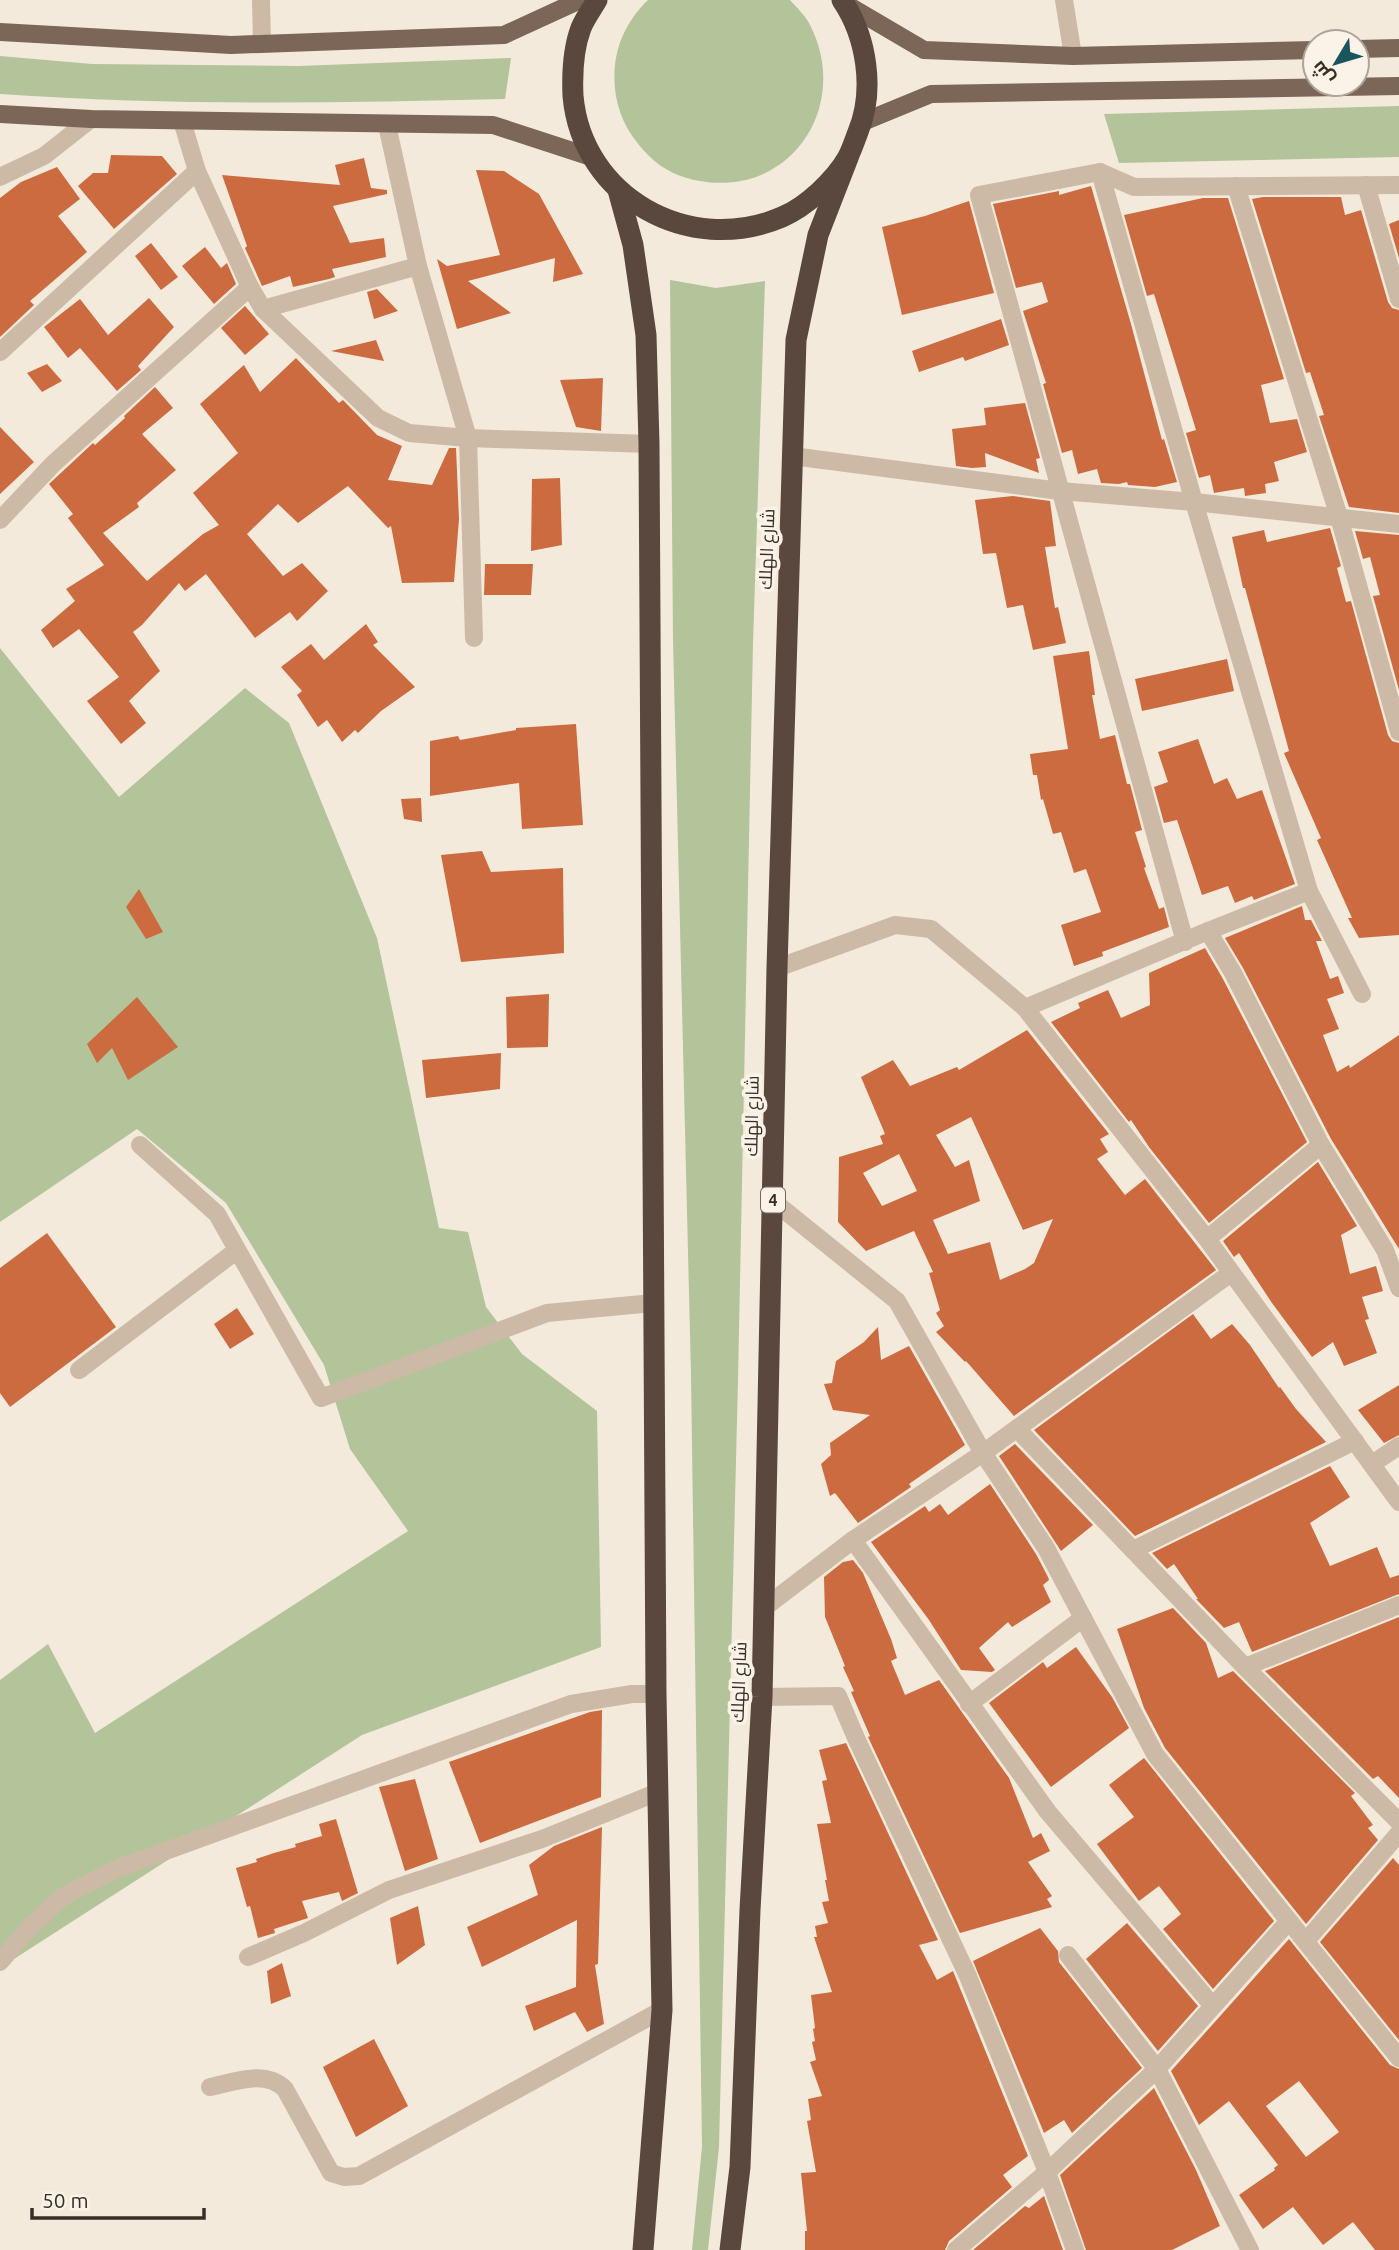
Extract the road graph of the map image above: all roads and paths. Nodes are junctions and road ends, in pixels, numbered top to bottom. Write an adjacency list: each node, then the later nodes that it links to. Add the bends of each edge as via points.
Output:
1 (261, 0): 7 (street)
2 (580, 0): 7 (main road, via 504,35)
3 (597, 0): 18 (highway, via 582,27 571,71 575,115)
4 (1063, 0): 11 (street)
5 (843, 1): 11 (main road, via 924,50); 16 (highway, شارع الهلك, via 862,41 868,83)
6 (0, 32): 7 (main road)
7 (261, 44)
8 (1399, 48): 9 (main road)
9 (1371, 49)
10 (1301, 50): 11 (main road)
11 (1073, 56)
12 (1399, 86): 16 (main road, via 931,94)
13 (0, 114): 14 (main road)
14 (91, 119): 15 (main road); 22 (street, via 44,156)
15 (182, 121): 17 (main road); 20 (street)
16 (863, 122): 19 (highway, شارع الهلك)
17 (387, 125): 18 (main road, via 493,125); 27 (street)
18 (591, 157): 26 (highway)
19 (848, 158): 26 (highway, via 820,192 783,217 741,229 696,229 654,215); 34 (highway, شارع الهلك / 4, via 818,235 796,340)
20 (197, 172): 28 (street); 31 (street)
21 (1100, 172): 25 (street, via 1134,187); 35 (street, via 979,195); 36 (street)
22 (4, 177)
23 (1366, 185): 24 (street); 25 (street); 29 (street)
24 (1399, 185)
25 (1236, 186): 37 (street)
26 (618, 190): 33 (highway, via 633,245 646,335)
27 (418, 266): 30 (street); 32 (street)
28 (250, 287): 30 (street); 38 (street, via 53,464)
29 (1399, 299)
30 (263, 309): 32 (street, via 378,418 409,433)
31 (0, 352)
32 (468, 438): 33 (street); 40 (street)
33 (649, 444): 56 (highway)
34 (792, 456): 35 (street); 45 (highway, شارع الهلك / 4)
35 (1060, 491): 36 (street); 44 (street)
36 (1194, 502): 37 (street); 42 (street)
37 (1339, 517): 39 (street); 41 (street)
38 (0, 520)
39 (1399, 524)
40 (474, 638)
41 (1399, 732)
42 (1309, 891): 43 (street); 46 (street)
43 (1209, 931): 44 (street); 49 (street)
44 (1185, 942): 47 (street)
45 (777, 968): 47 (street, via 895,925 931,929); 50 (highway, شارع الهلك / 4)
46 (1362, 994)
47 (1025, 1008): 51 (street)
48 (140, 1145): 53 (street, via 217,1214)
49 (1321, 1145): 51 (street); 52 (street)
50 (774, 1201): 61 (street, via 897,1301); 67 (highway, شارع الهلك / 4)
51 (1207, 1239): 54 (street)
52 (1392, 1245): 55 (street)
53 (236, 1251): 56 (street, via 321,1398 548,1313); 57 (street)
54 (1231, 1273): 58 (street); 59 (street)
55 (1399, 1288)
56 (653, 1303): 70 (highway)
57 (79, 1370)
58 (1017, 1429): 61 (street); 65 (street)
59 (1354, 1441): 62 (street); 65 (street)
60 (1399, 1446): 62 (street)
61 (983, 1453): 64 (street); 68 (street, via 1046,1548)
62 (1372, 1464): 63 (street)
63 (1399, 1502)
64 (853, 1539): 67 (street); 72 (street)
65 (1133, 1550): 69 (street)
66 (1399, 1605): 69 (street)
67 (765, 1607): 71 (highway, شارع الهلك / 4)
68 (1083, 1618): 72 (street); 76 (street, via 1155,1755)
69 (1244, 1667): 74 (street)
70 (656, 1694): 73 (highway); 80 (street, via 571,1704 116,1869 65,1895)
71 (762, 1697): 86 (street, via 838,1696 967,1974); 88 (highway, شارع الهلك / 4, via 740,2167)
72 (969, 1704): 81 (street, via 1048,1812)
73 (658, 1792): 79 (street, via 542,1839 389,1890); 82 (highway)
74 (1399, 1822)
75 (1399, 1833): 77 (street)
76 (1289, 1921): 77 (street); 81 (street)
77 (1306, 1941): 83 (street)
78 (1068, 1955): 84 (street)
79 (248, 1957)
80 (0, 1962)
81 (1213, 2006): 84 (street)
82 (662, 2010): 85 (street, via 359,2176 331,2173 277,2081 261,2077); 87 (highway)
83 (1399, 2058)
84 (1157, 2069): 86 (street); 91 (street)
85 (210, 2087)
86 (1047, 2172): 89 (street); 90 (street)
87 (643, 2250)
88 (730, 2250)
89 (956, 2250)
90 (1075, 2250)
91 (1250, 2250)

